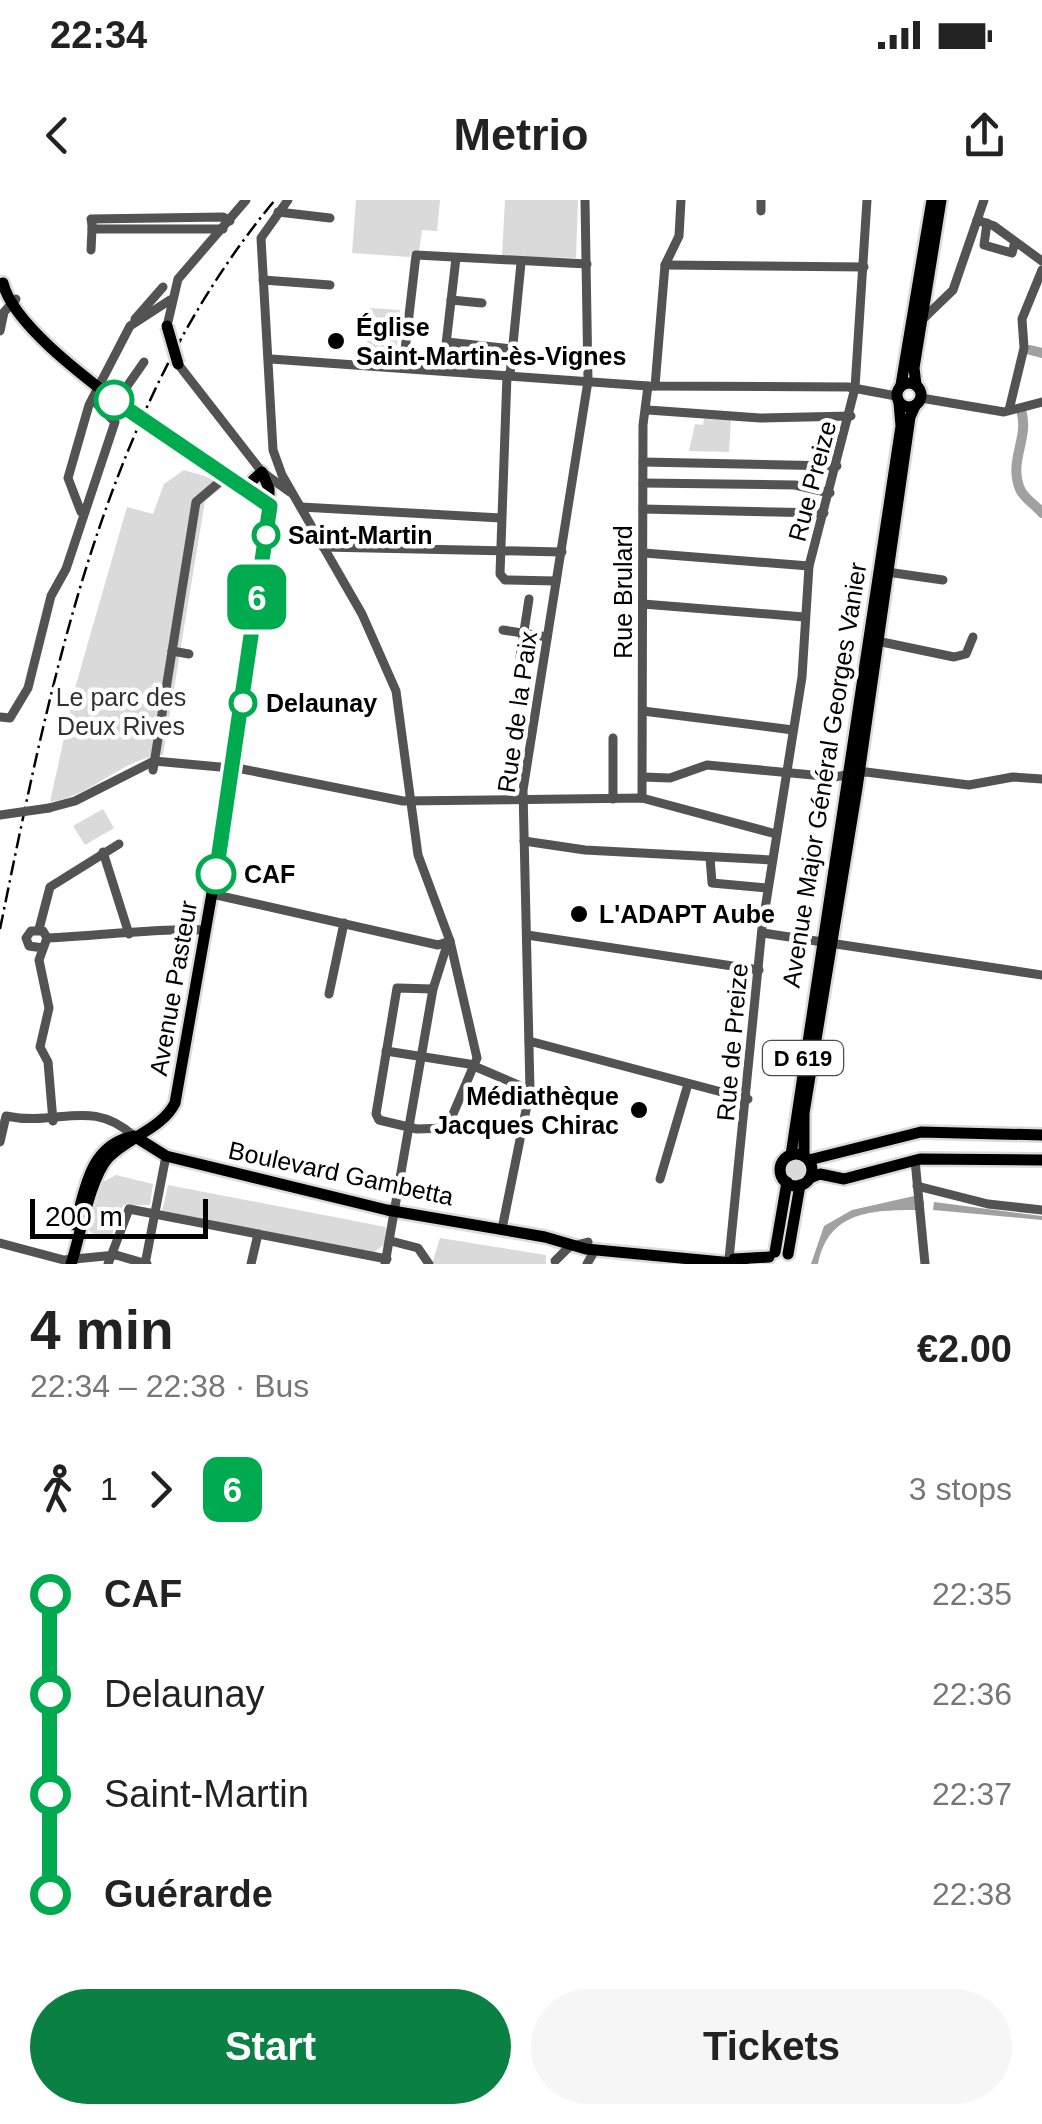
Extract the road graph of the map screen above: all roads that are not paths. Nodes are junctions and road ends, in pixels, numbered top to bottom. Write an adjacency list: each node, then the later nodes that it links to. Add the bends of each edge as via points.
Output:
1 (246, 200): 12 (street)
2 (288, 200): 9 (street)
3 (585, 200): 18 (street, Rue de la Paix)
4 (681, 200): 19 (street, Rue Brulard, via 679,236)
5 (866, 200): 20 (street, Rue Preize)
6 (932, 200): 47 (main road, Avenue Major Général Georges Vanier / D 619)
7 (941, 200): 30 (main road)
8 (984, 200): 11 (street)
9 (278, 212): 10 (street); 22 (street, via 261,238)
10 (330, 218)
11 (982, 222): 13 (street); 13 (street, via 984,245 1012,253); 30 (street, via 953,290)
12 (226, 225): 14 (street, via 92,226); 26 (street, via 182,273)
13 (1015, 242): 16 (street)
14 (91, 250)
15 (456, 258): 17 (street); 27 (street); 39 (street, via 414,258)
16 (1042, 261)
17 (520, 264): 18 (street); 35 (street)
18 (586, 264): 42 (street, Rue de la Paix)
19 (665, 264): 20 (street); 44 (street, Rue Brulard)
20 (864, 267): 46 (street, Rue Preize)
21 (1042, 270): 53 (street, via 1022,319 1024,348)
22 (262, 280): 24 (street); 36 (street)
23 (1, 281): 29 (main road)
24 (330, 286)
25 (163, 287): 31 (street)
26 (170, 300): 31 (street); 32 (street)
27 (452, 300): 28 (street); 34 (street)
28 (482, 303)
29 (17, 304): 33 (street); 45 (main road)
30 (924, 318): 43 (main road)
31 (130, 326): 45 (street)
32 (167, 326): 38 (main road, bridge)
33 (0, 330)
34 (447, 342): 35 (street); 40 (street)
35 (512, 349): 41 (street)
36 (271, 359): 39 (street); 55 (street)
37 (144, 362): 51 (street)
38 (178, 364): 60 (street)
39 (403, 367): 40 (street)
40 (444, 370): 41 (street)
41 (509, 375): 42 (street); 70 (street)
42 (588, 381): 44 (street); 73 (street, Rue de la Paix)
43 (916, 385): 47 (main road); 49 (main road)
44 (651, 386): 46 (street); 52 (street, Rue Brulard)
45 (99, 388): 48 (street); 51 (main road)
46 (855, 388): 47 (street); 54 (street, Rue Preize)
47 (899, 395): 49 (main road); 97 (main road, Avenue Major Général Georges Vanier / D 619, via 901,426)
48 (93, 400): 68 (street, via 68,478); 68 (street, via 114,422)
49 (918, 402): 53 (street); 76 (main road, D 619, via 910,417)
50 (1042, 402): 53 (street)
51 (120, 404): 60 (main road, bridge, via 211,466)
52 (648, 410): 54 (street); 56 (street, Rue Brulard)
53 (1010, 410)
54 (851, 416): 57 (street, Rue Preize)
55 (272, 450): 58 (street); 60 (street)
56 (643, 462): 57 (street); 61 (street, Rue Brulard)
57 (837, 466): 63 (street, Rue Preize)
58 (278, 468): 62 (street); 64 (street)
59 (222, 478): 88 (street, via 196,502)
60 (253, 480): 62 (main road); 62 (main road, Avenue Pasteur); 65 (main road)
61 (643, 483): 63 (street, via 796,485); 67 (street, Rue Brulard)
62 (271, 486): 64 (street); 65 (main road, Avenue Pasteur)
63 (830, 492): 69 (street, Rue Preize)
64 (292, 494): 66 (street)
65 (270, 506): 95 (main road, Avenue Pasteur)
66 (301, 506): 70 (street); 71 (street)
67 (643, 509): 69 (street); 74 (street, Rue Brulard)
68 (81, 512): 91 (street, via 31,675 16,710 8,719)
69 (824, 513): 75 (street, Rue Preize)
70 (501, 518): 72 (street)
71 (324, 546): 72 (street); 102 (street, via 390,672)
72 (500, 550): 73 (street); 78 (street, via 501,578)
73 (562, 552): 78 (street, Rue de la Paix)
74 (644, 553): 75 (street); 80 (street, Rue Brulard)
75 (809, 566): 81 (street, Rue Preize)
76 (886, 572): 77 (street); 86 (main road, D 619)
77 (943, 580)
78 (556, 581): 85 (street, Rue de la Paix)
79 (529, 599): 83 (street)
80 (643, 604): 81 (street); 90 (street, Rue Brulard)
81 (804, 617): 92 (street, Rue Preize)
82 (503, 630): 83 (street)
83 (524, 634): 85 (street); 89 (street)
84 (972, 636): 86 (street, via 970,650 954,657)
85 (547, 638): 103 (street, Rue de la Paix)
86 (877, 641): 97 (main road, D 619)
87 (189, 654): 88 (street)
88 (172, 655): 94 (street)
89 (520, 657)
90 (643, 710): 92 (street); 98 (street, Rue Brulard)
91 (0, 717)
92 (793, 730): 96 (street, Rue Preize)
93 (613, 738): 101 (street)
94 (154, 766): 95 (street); 104 (street, bridge, via 75,801)
95 (234, 768): 102 (street); 112 (main road, Avenue Pasteur)
96 (787, 771): 97 (street); 98 (street, via 707,765 670,778); 105 (street, Rue de Preize)
97 (853, 773): 99 (street, via 969,785); 120 (main road, D 619)
98 (643, 778): 100 (street, Rue Brulard)
99 (1042, 779)
100 (642, 798): 101 (street); 105 (street)
101 (613, 799): 103 (street)
102 (411, 801): 103 (street); 119 (street, via 418,856)
103 (524, 801): 106 (street, Rue de la Paix)
104 (0, 815)
105 (776, 834): 110 (street, Rue de Preize)
106 (524, 841): 109 (street); 118 (street, Rue de la Paix)
107 (119, 844): 108 (street)
108 (102, 852): 114 (street, via 50,887); 117 (street)
109 (710, 858): 110 (street); 111 (street, via 712,883)
110 (772, 860): 111 (street, Rue de Preize)
111 (767, 888): 116 (street, Rue de Preize)
112 (212, 894): 113 (street); 115 (main road, Avenue Pasteur)
113 (344, 924): 119 (street); 128 (street)
114 (39, 929): 121 (street); 121 (street, via 26,938)
115 (206, 930): 117 (street); 140 (main road, Avenue Pasteur, via 175,1103 164,1119)
116 (763, 933): 120 (street); 124 (street, Rue de Preize)
117 (128, 934): 121 (street)
118 (527, 935): 124 (street); 129 (street, Rue de la Paix)
119 (446, 942): 122 (street); 123 (street)
120 (822, 943): 125 (street); 143 (main road, Avenue Major Général Georges Vanier / D 619)
121 (41, 945): 126 (street); 137 (street, via 48,1008 40,1048 48,1062)
122 (439, 966): 123 (street); 127 (street)
123 (456, 966): 132 (street)
124 (759, 970): 135 (street, Rue de Preize)
125 (1042, 975)
126 (39, 979)
127 (433, 989): 130 (street, via 398,986); 131 (street)
128 (329, 994)
129 (529, 1040): 133 (street); 134 (street, Rue de la Paix)
130 (386, 1051): 131 (street); 138 (street, via 376,1117)
131 (423, 1057): 132 (street); 138 (street)
132 (475, 1066): 134 (street); 138 (street, via 447,1128)
133 (688, 1084): 135 (street); 146 (street)
134 (530, 1090): 153 (street, Rue de la Paix)
135 (748, 1099): 159 (street, Rue de Preize)
136 (3, 1115): 137 (street); 141 (street)
137 (54, 1120): 140 (street, via 92,1113 116,1120)
138 (412, 1127): 151 (street)
139 (1042, 1135): 143 (main road, via 921,1132)
140 (134, 1136): 142 (main road, Boulevard Gambetta); 162 (main road, via 105,1162)
141 (0, 1142)
142 (166, 1156): 151 (main road, Boulevard Gambetta); 152 (street)
143 (801, 1157): 147 (main road, via 780,1170); 148 (main road)
144 (915, 1160): 145 (main road); 148 (main road); 149 (street)
145 (1042, 1160)
146 (660, 1180)
147 (786, 1182): 148 (main road); 160 (main road)
148 (805, 1182): 160 (main road)
149 (917, 1186): 150 (street); 171 (street)
150 (1042, 1210)
151 (397, 1212): 153 (main road, Boulevard Gambetta); 155 (street)
152 (154, 1214): 154 (street); 161 (street, via 126,1210); 165 (street)
153 (502, 1229): 156 (main road, Boulevard Gambetta)
154 (258, 1234): 163 (street); 166 (street)
155 (391, 1241): 163 (street); 167 (street, via 418,1248)
156 (561, 1242): 158 (main road, Boulevard Gambetta); 158 (main road, Boulevard Gambetta); 164 (street); 164 (street, via 554,1247); 168 (street)
157 (0, 1243): 162 (street)
158 (592, 1246): 159 (main road, Boulevard Gambetta); 169 (street); 170 (main road, Boulevard Gambetta)
159 (730, 1258): 160 (main road, Boulevard Gambetta)
160 (778, 1258)
161 (109, 1260): 162 (street); 165 (street)
162 (68, 1261)
163 (386, 1262)
164 (555, 1262)
165 (145, 1264)
166 (250, 1264)
167 (429, 1264)
168 (571, 1264)
169 (586, 1264)
170 (743, 1264)
171 (925, 1264)

